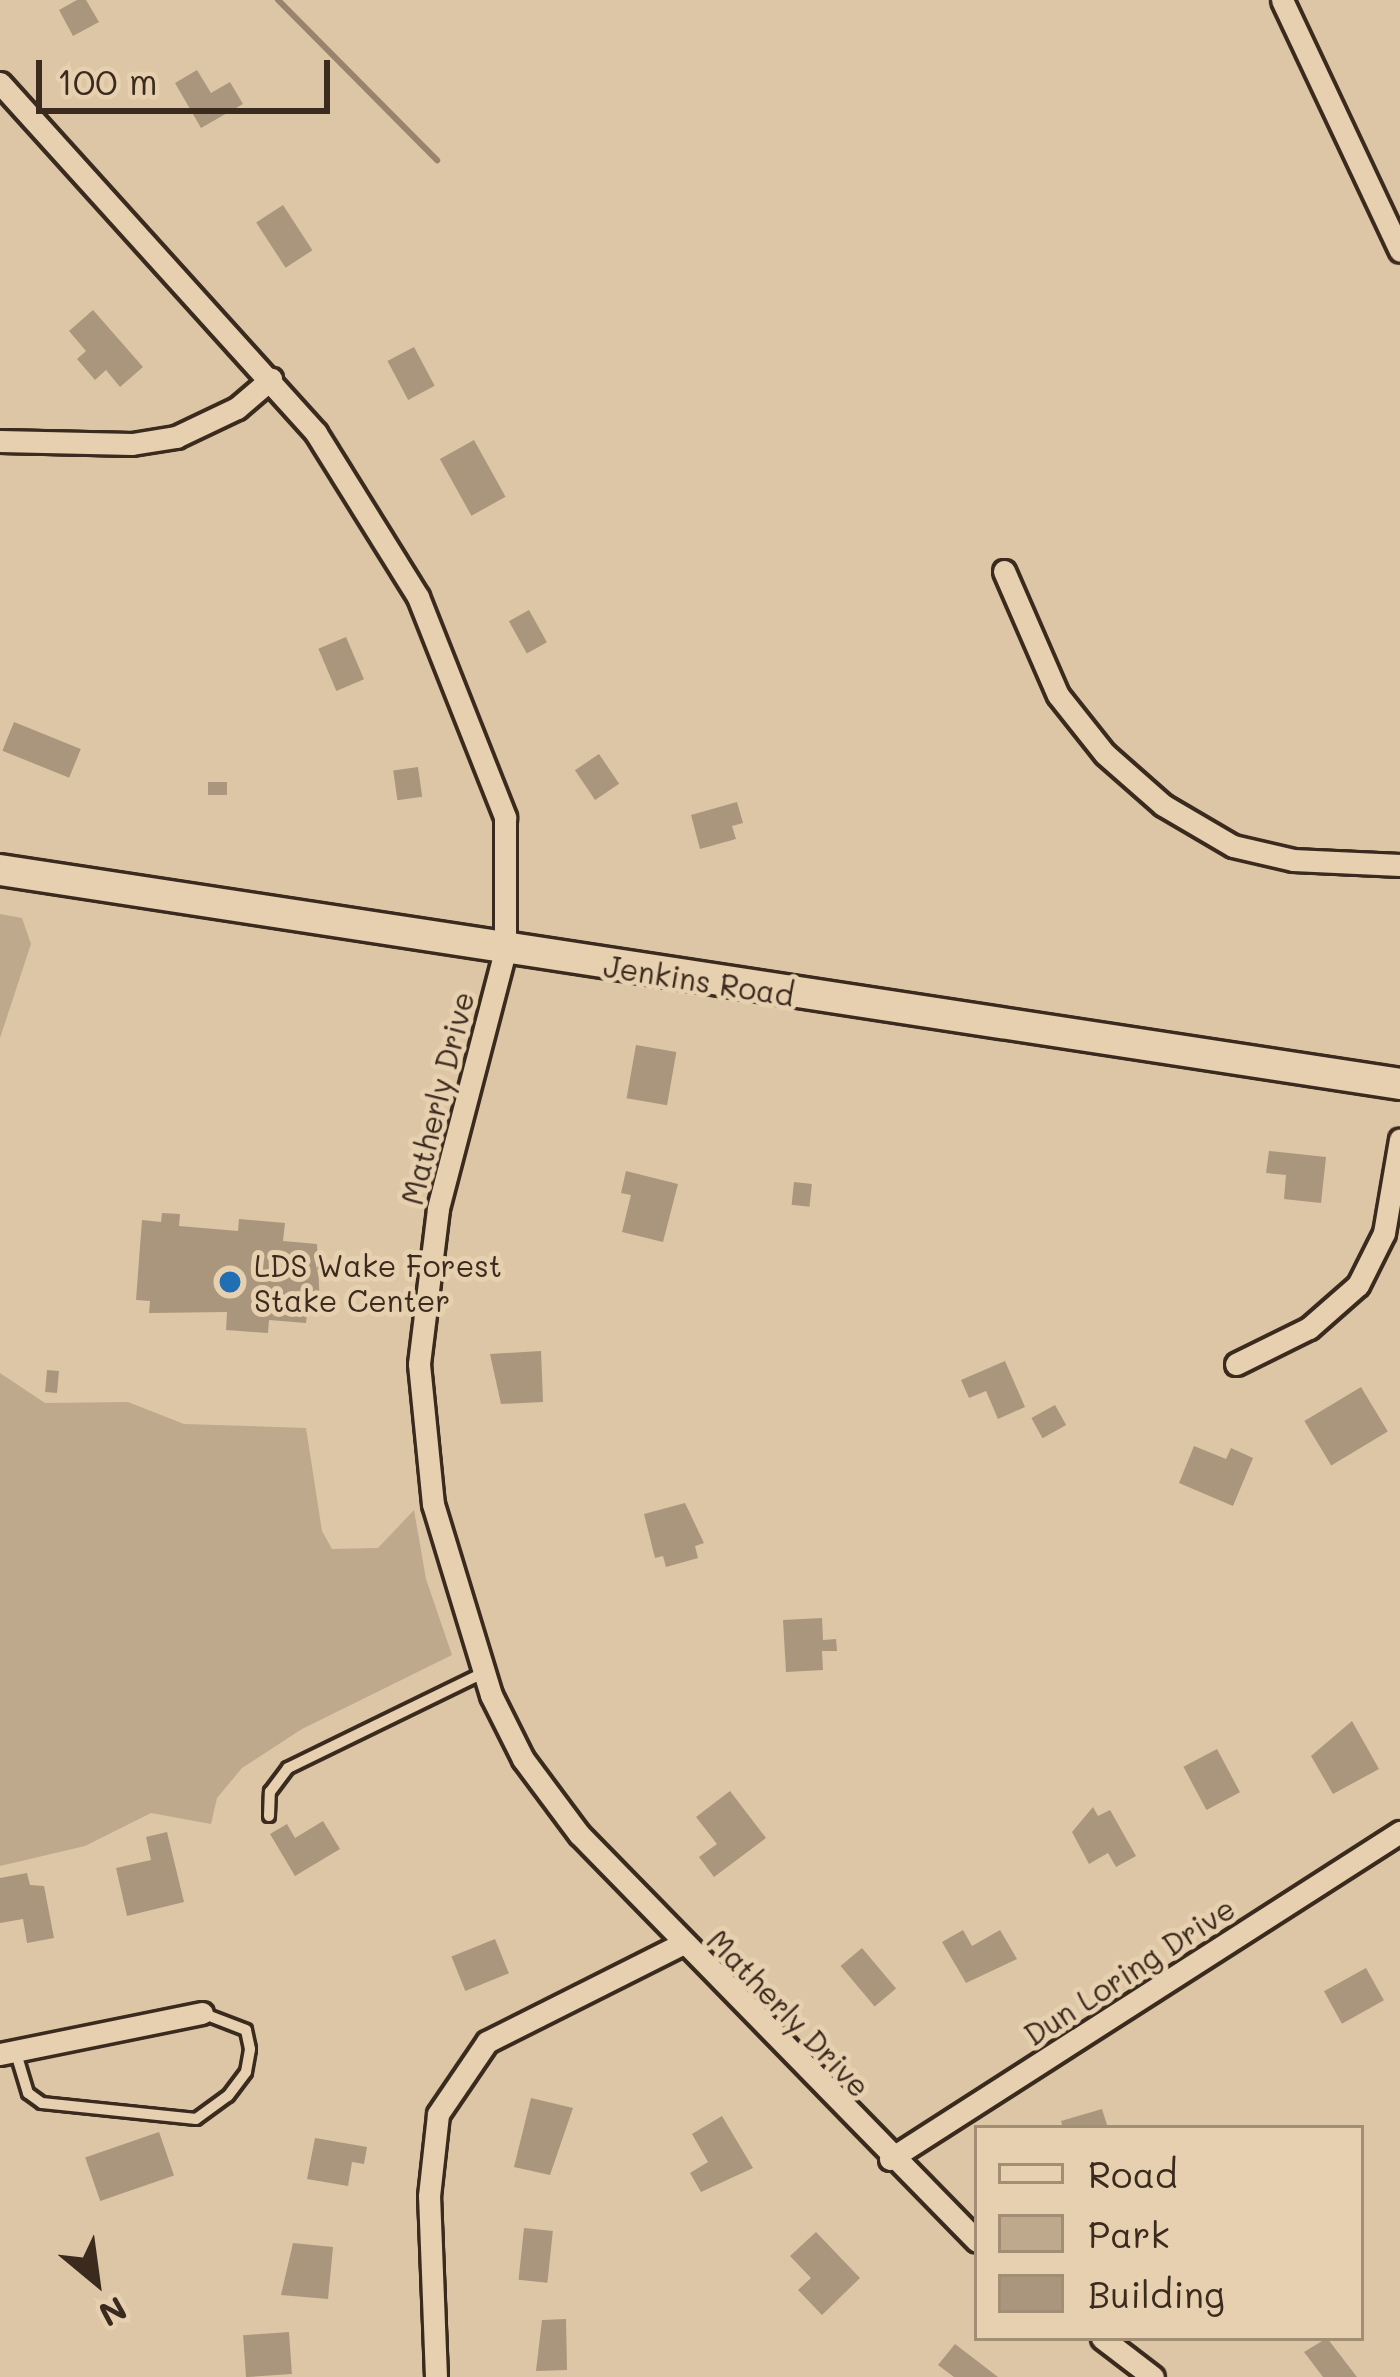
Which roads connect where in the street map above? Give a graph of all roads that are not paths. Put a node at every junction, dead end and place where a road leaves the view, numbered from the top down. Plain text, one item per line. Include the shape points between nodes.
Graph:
1 (1282, 0) edge
2 (0, 83) edge
3 (1400, 251) edge
4 (271, 380) junction
5 (0, 440) edge
6 (1004, 571) dead end
7 (1400, 865) edge
8 (0, 870) edge
9 (505, 951) junction
10 (1400, 1084) edge
11 (1400, 1139) edge
12 (1236, 1364) dead end
13 (483, 1673) junction
14 (269, 1816) dead end
15 (1400, 1832) edge
16 (680, 1946) junction
17 (202, 2013) joint
18 (8, 2052) edge
19 (890, 2159) junction
20 (974, 2238) edge
21 (1106, 2341) edge
22 (436, 2377) edge
23 (1153, 2377) edge

1 - 3 street
2 - 4 street, Matherly Drive
4 - 5 street via 237,408 176,436 132,444
4 - 9 street, Matherly Drive via 383,536 458,684 505,818
6 - 7 street via 1058,695 1105,754 1163,805 1233,846 1293,860
8 - 9 street, Jenkins Road
9 - 10 street, Jenkins Road
9 - 13 street, Matherly Drive via 438,1209 419,1364 433,1504
11 - 12 street via 1384,1232 1358,1285 1309,1328
13 - 14 lane via 288,1768 270,1792
13 - 16 street, Matherly Drive via 524,1759
15 - 19 street, Dun Loring Drive
16 - 19 street, Matherly Drive
16 - 22 street via 487,2042 438,2114 429,2196
17 - 18 street
17 - 18 lane via 246,2030 250,2048 246,2072 228,2096 196,2119 42,2103 28,2093
19 - 20 street, Matherly Drive
21 - 23 street

